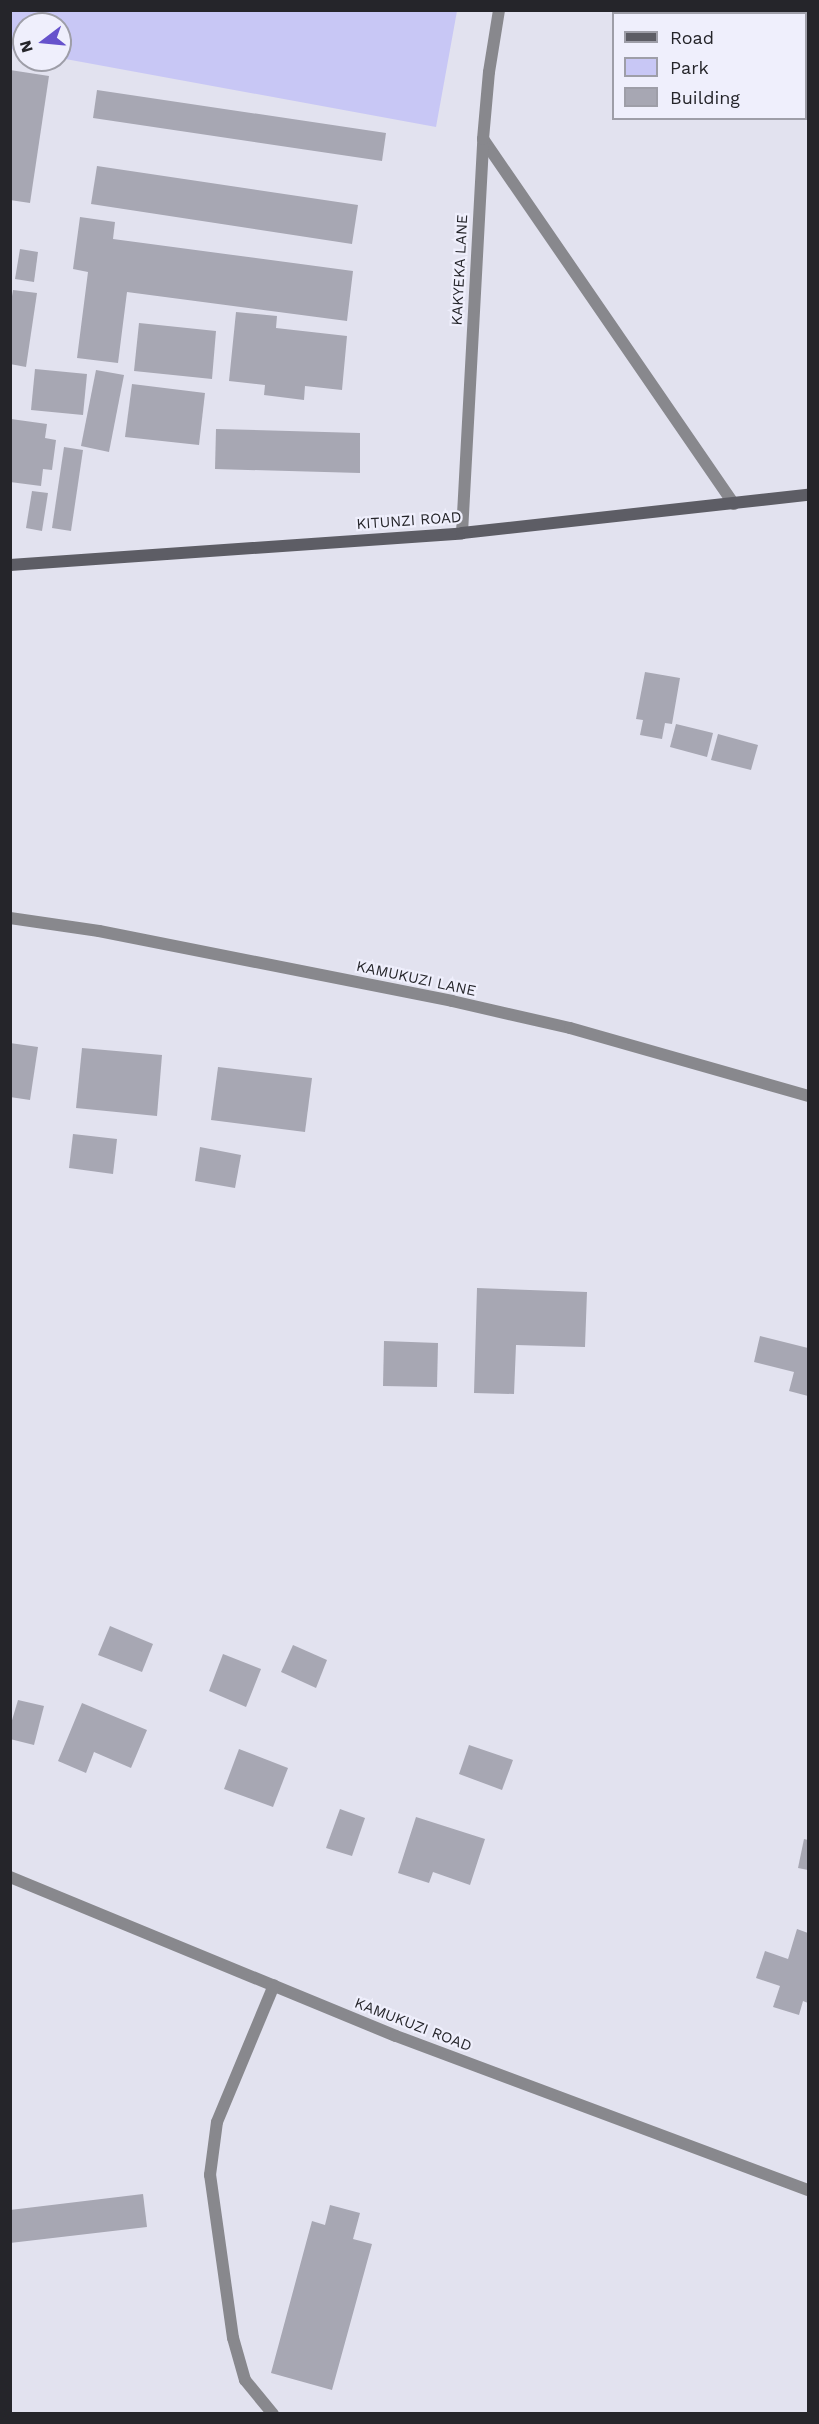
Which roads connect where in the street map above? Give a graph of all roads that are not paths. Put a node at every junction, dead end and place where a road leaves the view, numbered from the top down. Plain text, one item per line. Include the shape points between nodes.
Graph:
1 (499, 10) edge
2 (483, 139) junction
3 (808, 495) edge
4 (734, 504) junction
5 (462, 533) junction
6 (10, 565) edge
7 (10, 918) edge
8 (808, 1096) edge
9 (10, 1877) edge
10 (274, 1985) junction
11 (808, 2190) edge
12 (273, 2414) edge

1 - 2 street, KAKYEKA LANE
2 - 4 street
2 - 5 street, KAKYEKA LANE
3 - 4 street, KITUNZI ROAD
4 - 5 street, KITUNZI ROAD
5 - 6 street, KITUNZI ROAD
7 - 8 street, KAMUKUZI LANE via 99,931 506,1013
9 - 10 street, KAMUKUZI ROAD
10 - 11 street, KAMUKUZI ROAD via 396,2036
10 - 12 street via 217,2122 210,2175 233,2338 245,2380

